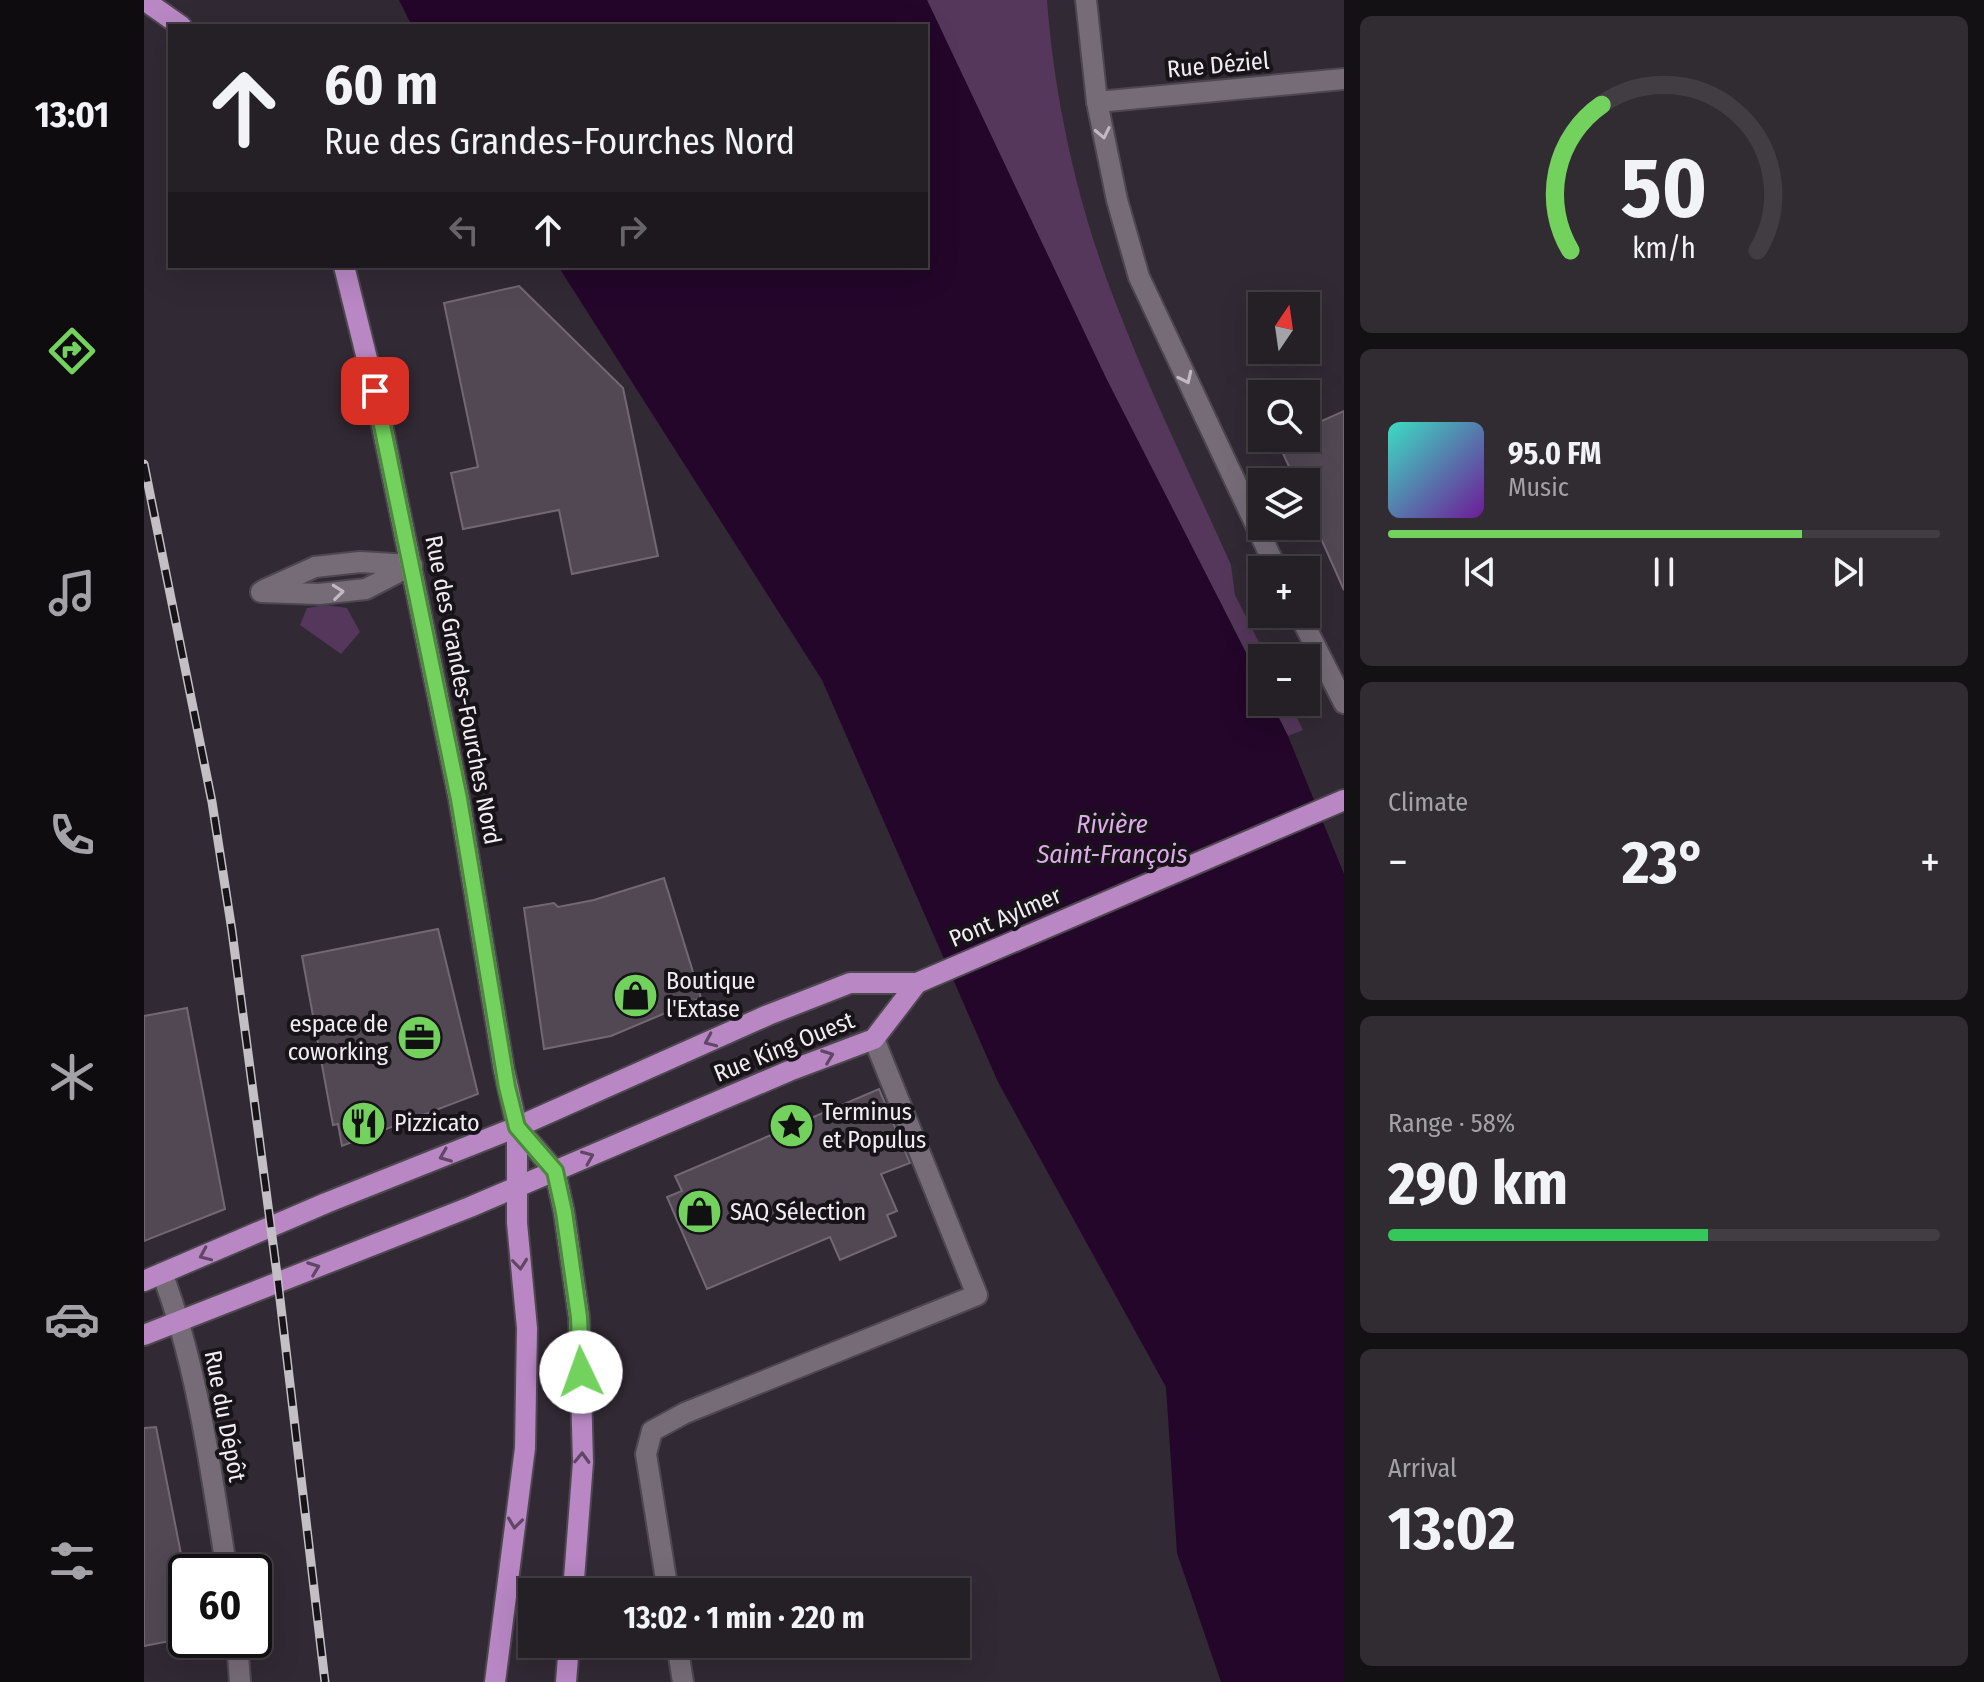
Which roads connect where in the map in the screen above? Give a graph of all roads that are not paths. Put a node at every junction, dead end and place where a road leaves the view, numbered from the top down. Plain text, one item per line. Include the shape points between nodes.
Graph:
1 (1086, 0) edge
2 (145, 1) edge
3 (178, 24) edge
4 (1344, 79) edge
5 (1097, 102) junction
6 (344, 268) edge
7 (1270, 556) edge
8 (412, 565) junction
9 (261, 592) dead end
10 (1306, 628) edge
11 (1344, 703) edge
12 (1339, 802) edge
13 (917, 983) junction
14 (874, 1039) junction
15 (517, 1127) junction
16 (555, 1171) junction
17 (516, 1186) junction
18 (153, 1277) edge
19 (180, 1320) junction
20 (144, 1335) edge
21 (224, 1554) edge
22 (574, 1578) edge
23 (666, 1578) edge
24 (238, 1658) edge
25 (568, 1658) edge
26 (679, 1658) edge
27 (240, 1682) edge
28 (495, 1682) edge
29 (566, 1682) edge
30 (683, 1682) edge

1 - 5 street
2 - 3 main road
4 - 5 street, Rue Déziel
5 -> 7 street via 1139,277
6 - 8 main road, Rue des Grandes-Fourches Nord
9 -> 8 street via 315,567 360,562
8 - 15 main road, Rue des Grandes-Fourches Nord
10 - 11 street
12 - 13 main road, Pont Aylmer
13 - 14 main road, Rue King Ouest
13 -> 15 main road, Rue King Ouest via 850,983
16 -> 14 main road, Rue King Ouest
14 - 23 street via 977,1295 652,1431 646,1454
15 - 16 main road
15 - 17 main road
15 -> 18 main road, Rue King Ouest
16 - 17 main road, Rue King Ouest
22 -> 16 main road via 583,1400 579,1317
19 -> 17 main road, Rue King Ouest
17 -> 28 main road via 527,1328 525,1448
18 - 19 street, Rue du Dépôt
19 - 20 main road, Rue King Ouest
19 - 21 street, Rue du Dépôt
24 - 27 street
25 - 29 main road
26 - 30 street

